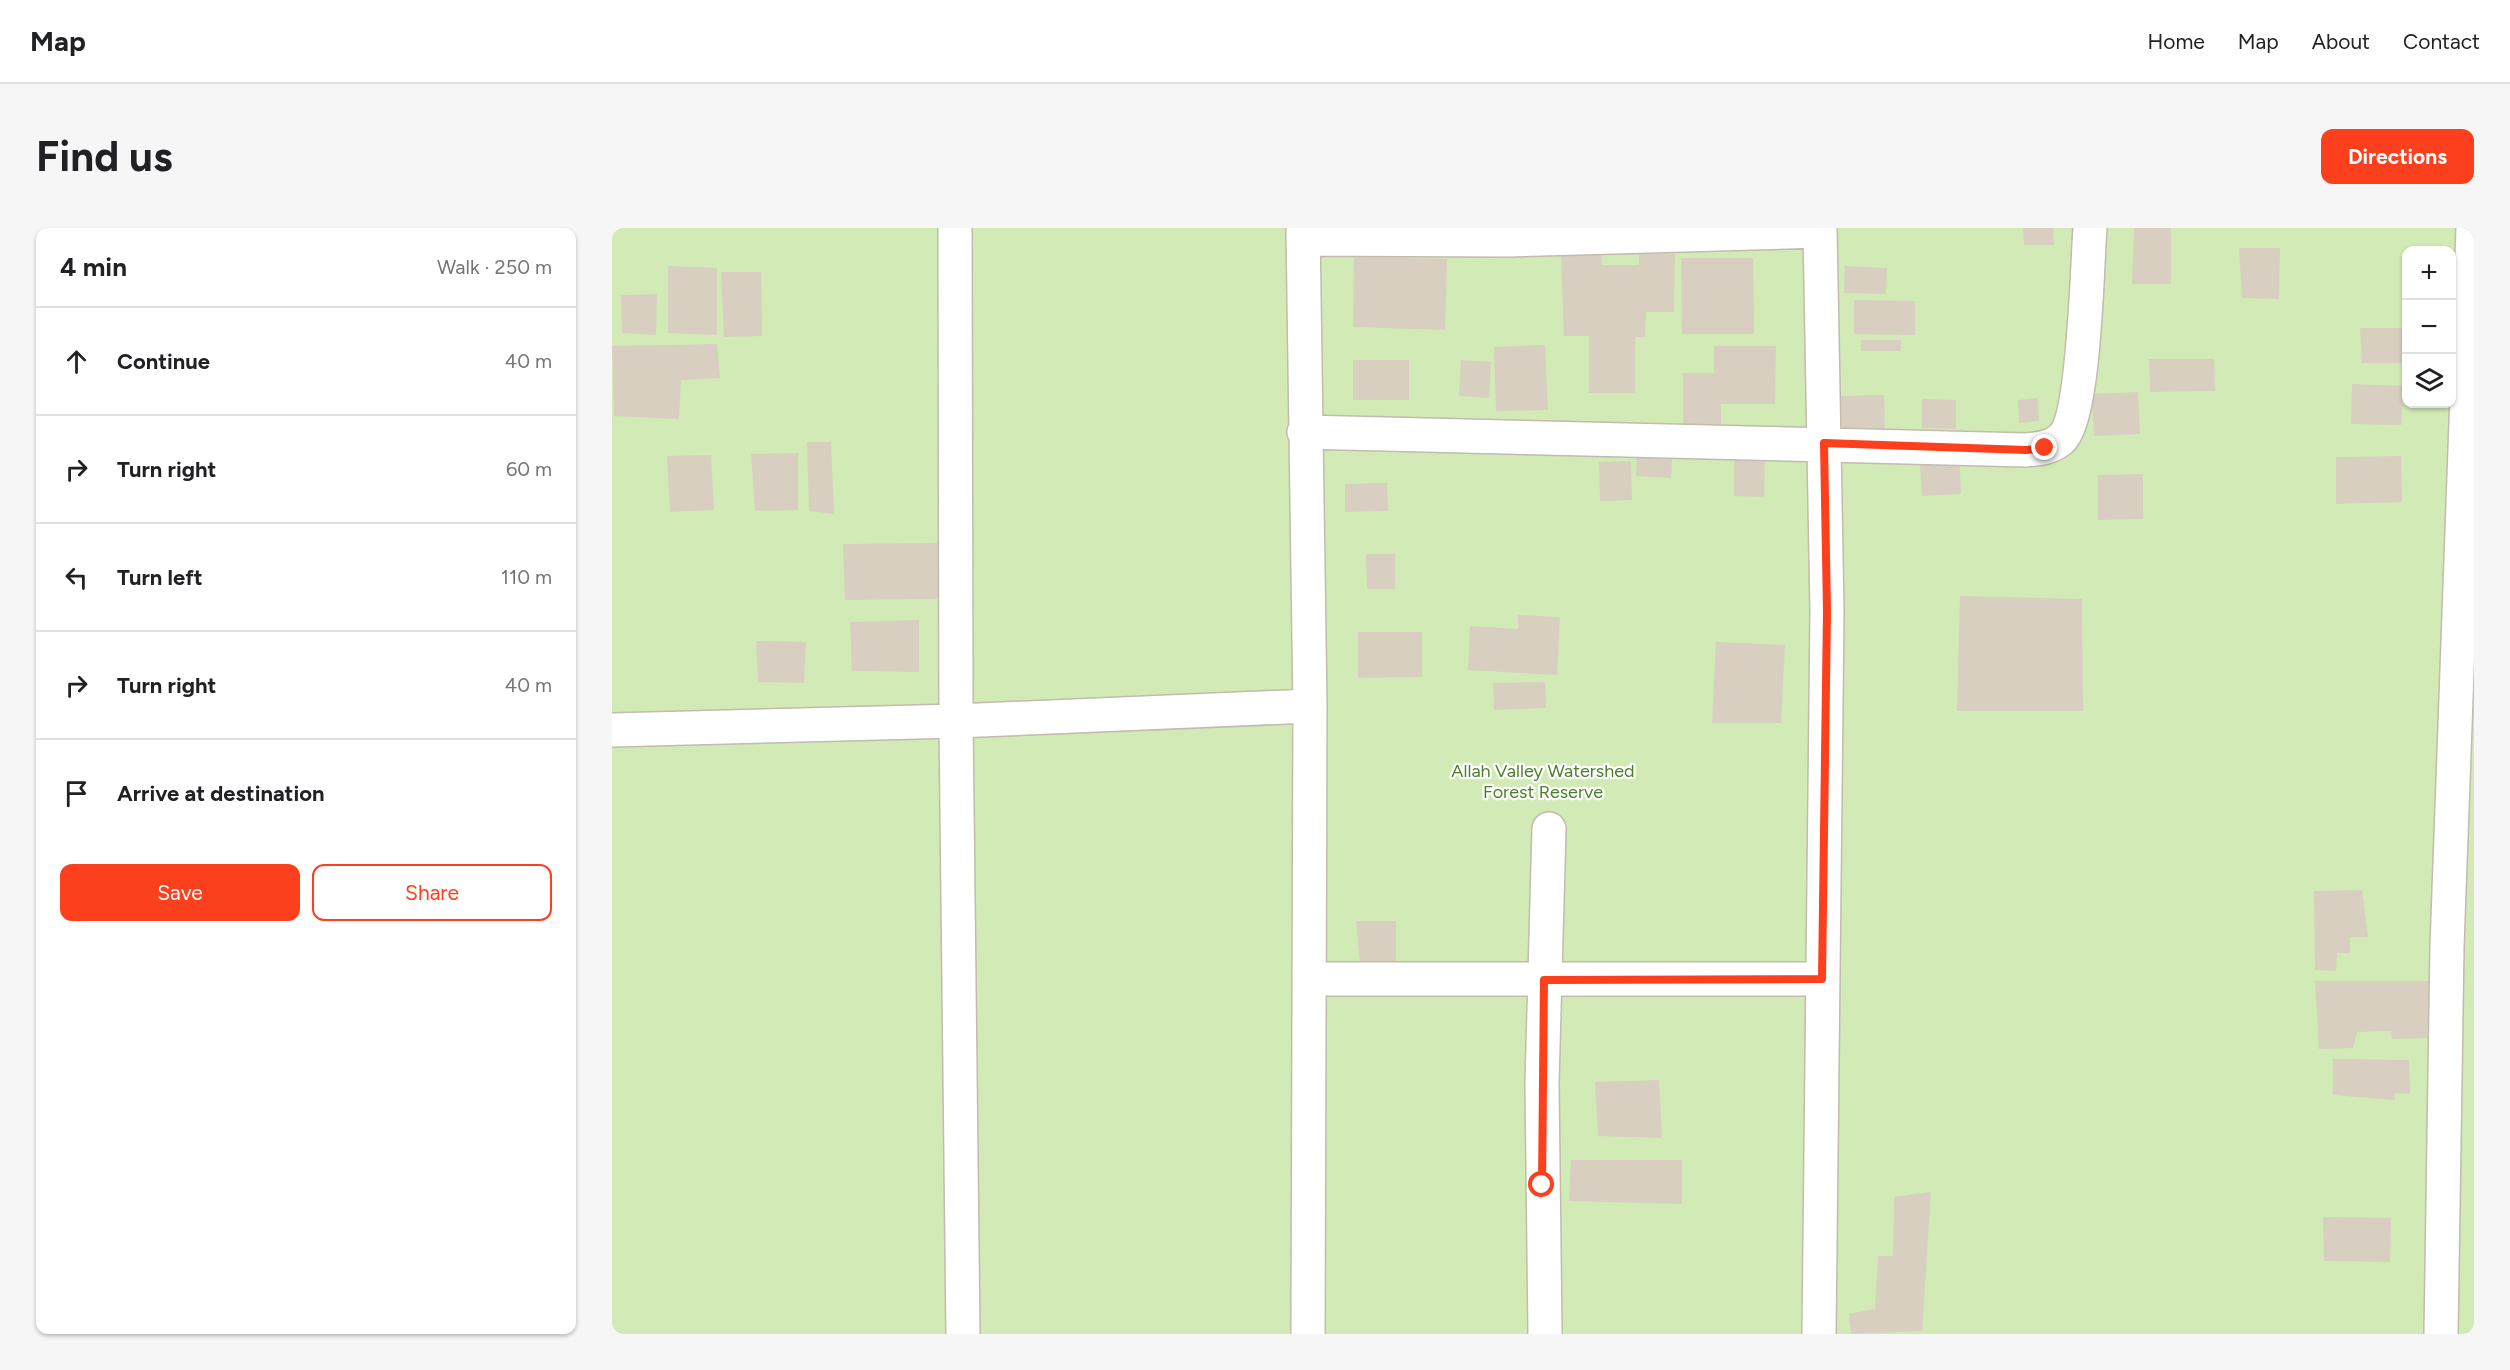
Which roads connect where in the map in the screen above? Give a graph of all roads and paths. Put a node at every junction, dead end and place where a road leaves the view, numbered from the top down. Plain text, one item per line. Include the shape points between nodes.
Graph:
1 (955, 228) edge
2 (2090, 228) edge
3 (2473, 228) edge
4 (1820, 230) edge
5 (1303, 234) edge
6 (1304, 432) junction
7 (1824, 443) junction
8 (1310, 706) junction
9 (956, 721) junction
10 (612, 730) edge
11 (1549, 829) dead end
12 (1309, 979) junction
13 (1822, 979) junction
14 (1544, 980) junction
15 (963, 1334) edge
16 (1308, 1334) edge
17 (1545, 1334) edge
18 (1819, 1334) edge
19 (2441, 1334) edge

1 - 9 street
2 - 7 street via 2079,387 2070,425 2062,439 2045,448 2026,450
3 - 19 street via 2447,947
4 - 5 street via 1508,240
4 - 7 street
5 - 6 street
6 - 7 street
6 - 8 street
7 - 13 street via 1827,611
8 - 9 street
8 - 12 street
9 - 10 street
9 - 15 street
11 - 14 street
12 - 14 street
12 - 16 street
13 - 14 street
13 - 18 street
14 - 17 street

